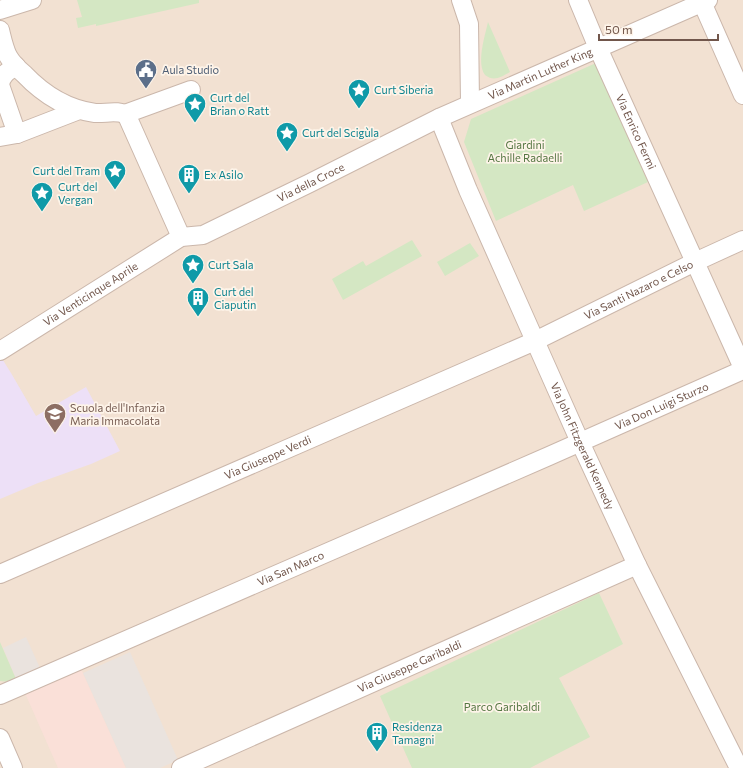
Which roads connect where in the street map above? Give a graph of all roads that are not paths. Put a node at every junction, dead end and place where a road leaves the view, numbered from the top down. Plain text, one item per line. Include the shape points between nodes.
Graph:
1 (32, 0) edge
2 (462, 0) edge
3 (578, 0) edge
4 (704, 1) edge
5 (0, 10) edge
6 (0, 30) edge
7 (598, 48) junction
8 (16, 66) junction
9 (191, 90) dead end
10 (743, 95) edge
11 (470, 104) junction
12 (72, 107) junction
13 (125, 114) junction
14 (439, 118) junction
15 (9, 136) edge
16 (181, 237) junction
17 (743, 240) edge
18 (696, 262) junction
19 (535, 341) junction
20 (0, 351) edge
21 (743, 369) edge
22 (580, 442) junction
23 (637, 565) junction
24 (0, 574) edge
25 (0, 694) edge
26 (0, 738) edge
27 (13, 768) edge
28 (181, 768) edge
29 (739, 768) edge

1 - 5 street
2 - 11 street via 469,24
3 - 7 street, Via Enrico Fermi
4 - 7 street, Via Martin Luther King
4 - 10 street
6 - 8 street via 8,54
7 - 11 street, Via Martin Luther King
7 - 18 street, Via Enrico Fermi
8 - 12 street via 42,92
8 - 15 street via 4,74 0,86
9 - 13 street
11 - 14 street, Via Martin Luther King
12 - 13 street via 94,112
12 - 15 street
13 - 16 street
14 - 16 street, Via della Croce via 203,235
14 - 19 street, Via John Fitzgerald Kennedy
16 - 20 street, Via Venticinque Aprile
17 - 18 street, Via Santi Nazaro e Celso
18 - 19 street, Via Santi Nazaro e Celso
18 - 21 street, Via Enrico Fermi
19 - 22 street, Via John Fitzgerald Kennedy
19 - 24 street, Via Giuseppe Verdi
21 - 22 street, Via Don Luigi Sturzo
22 - 23 street, Via John Fitzgerald Kennedy
22 - 25 street, Via San Marco
23 - 28 street, Via Giuseppe Garibaldi
23 - 29 street, Via John Fitzgerald Kennedy
26 - 27 street

